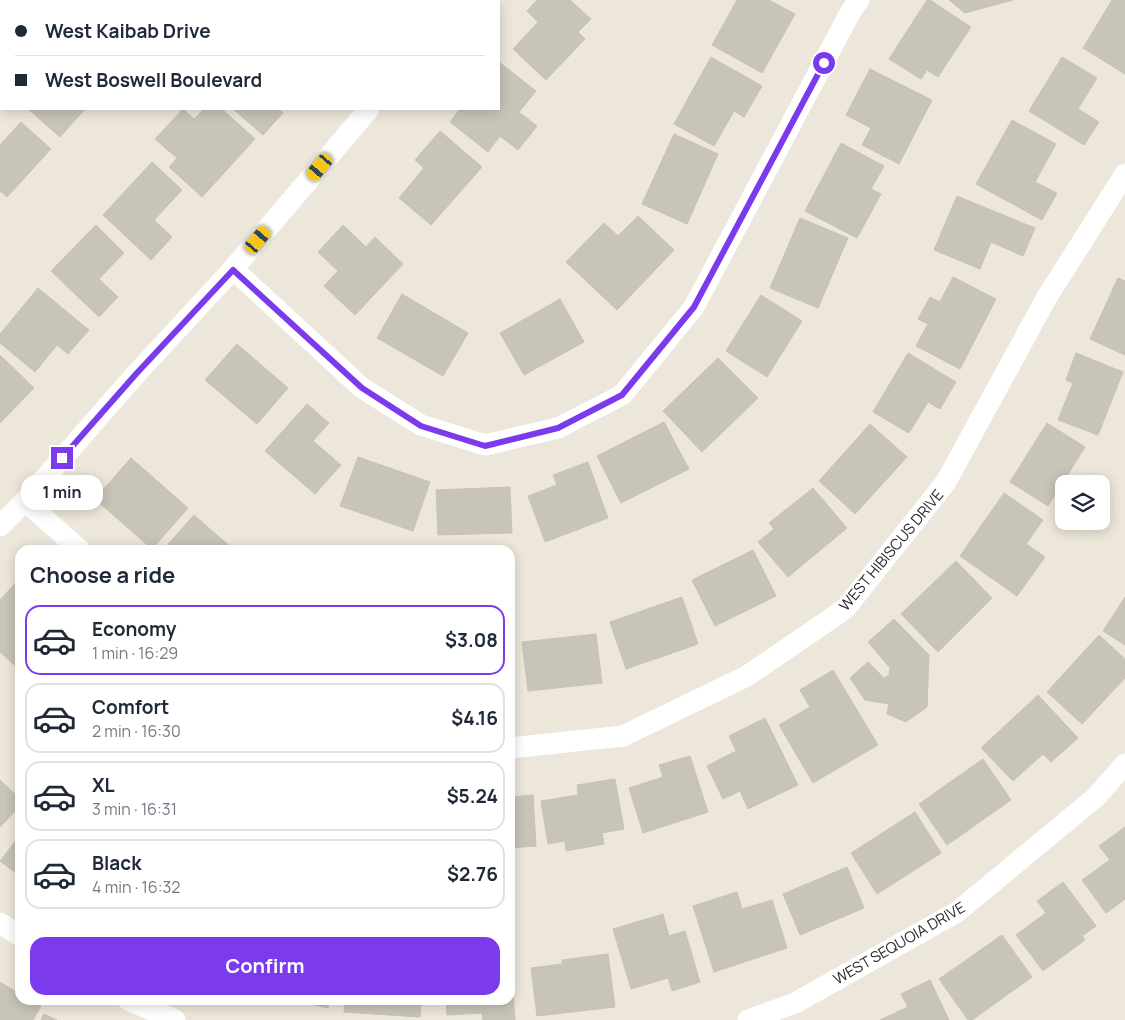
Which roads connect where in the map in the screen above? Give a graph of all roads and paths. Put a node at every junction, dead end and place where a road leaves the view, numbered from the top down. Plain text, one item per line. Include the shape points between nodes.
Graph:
1 (859, 0) edge
2 (368, 110) edge
3 (1125, 174) edge
4 (233, 270) junction
5 (25, 501) junction
6 (0, 526) edge
7 (74, 545) edge
8 (515, 747) edge
9 (1125, 764) edge
10 (0, 923) edge
11 (15, 933) edge
12 (140, 1005) edge
13 (175, 1020) edge
14 (748, 1020) edge

1 - 4 street via 694,307 622,395 558,428 485,446 421,426 362,388
2 - 4 street
3 - 8 street, WEST HIBISCUS DRIVE via 1047,297 946,482 844,609 747,676 623,736
4 - 5 street
5 - 6 street
5 - 7 street
9 - 14 street, WEST SEQUOIA DRIVE via 1096,797 957,912 795,1003
10 - 11 street
12 - 13 street

